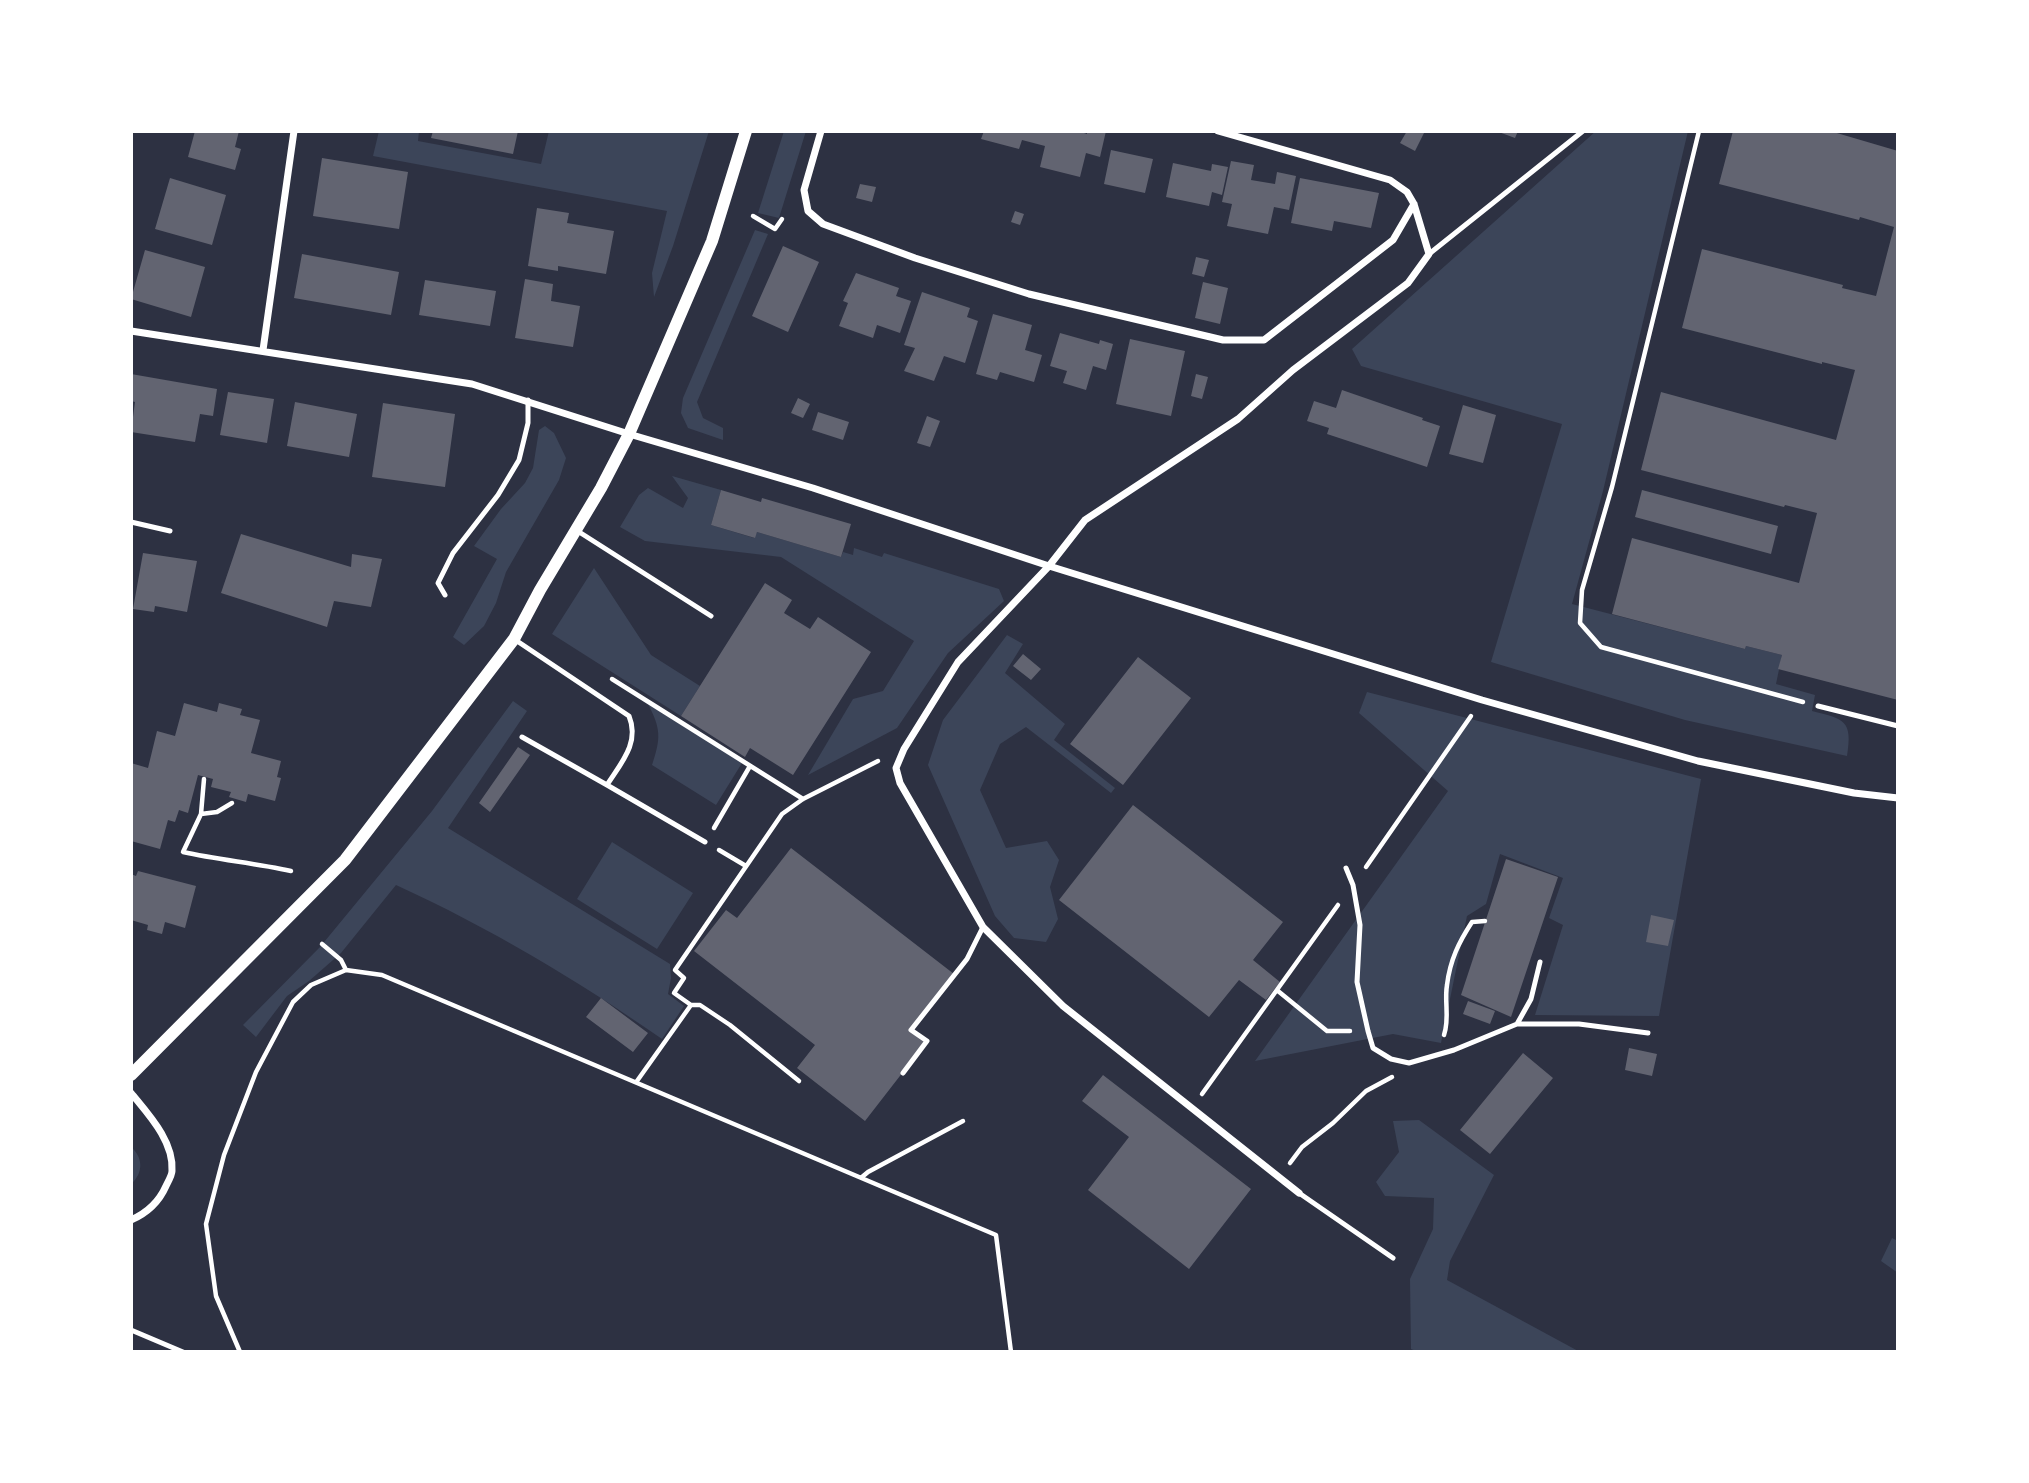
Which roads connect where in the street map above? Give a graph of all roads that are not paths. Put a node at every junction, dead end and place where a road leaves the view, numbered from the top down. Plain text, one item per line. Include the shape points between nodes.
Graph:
1 (294, 131) edge
2 (746, 131) edge
3 (821, 131) edge
4 (1218, 131) edge
5 (1583, 131) edge
6 (1414, 204) junction
7 (1429, 254) junction
8 (131, 331) edge
9 (263, 350) junction
10 (528, 400) junction
11 (629, 434) junction
12 (131, 522) edge
13 (576, 530) junction
14 (170, 531) dead end
15 (1049, 566) junction
16 (445, 595) dead end
17 (711, 616) dead end
18 (513, 639) junction
19 (1818, 706) road end
20 (1898, 726) edge
21 (522, 737) dead end
22 (607, 785) junction
23 (1898, 797) edge
24 (705, 842) road end
25 (1346, 868) dead end
26 (983, 927) junction
27 (1540, 962) dead end
28 (1517, 1024) junction
29 (1648, 1033) dead end
30 (903, 1073) dead end
31 (131, 1075) edge
32 (131, 1093) edge
33 (1299, 1193) joint
34 (131, 1220) edge
35 (1393, 1258) dead end
36 (131, 1331) edge
37 (183, 1352) edge

1 - 9 street
2 - 11 street via 712,241
3 - 6 street via 804,190 808,211 823,224 1028,294 1223,340 1264,340 1393,240
4 - 6 street via 1390,180 1407,192
5 - 7 lane
6 - 7 street
7 - 15 street via 1408,283 1293,370 1238,419 1085,520
8 - 9 street
9 - 10 street via 472,384
10 - 11 street
10 - 16 lane via 519,460 453,552 438,583
11 - 13 street
11 - 15 street via 813,488
12 - 14 lane
13 - 17 lane
13 - 18 street
15 - 23 street via 1482,700 1698,761 1854,793
15 - 26 street via 958,662 896,768 900,783
18 - 22 lane via 629,716 634,729 631,745
18 - 31 street via 345,860
19 - 20 lane
21 - 22 lane
22 - 24 lane
25 - 28 lane via 1360,925 1357,982 1373,1048 1409,1063
26 - 30 lane via 967,959 911,1030 927,1041
26 - 33 street via 1063,1006
27 - 28 lane via 1531,999
28 - 29 lane via 1579,1024
32 - 34 street via 169,1149 172,1172 161,1198
33 - 35 lane
36 - 37 lane

